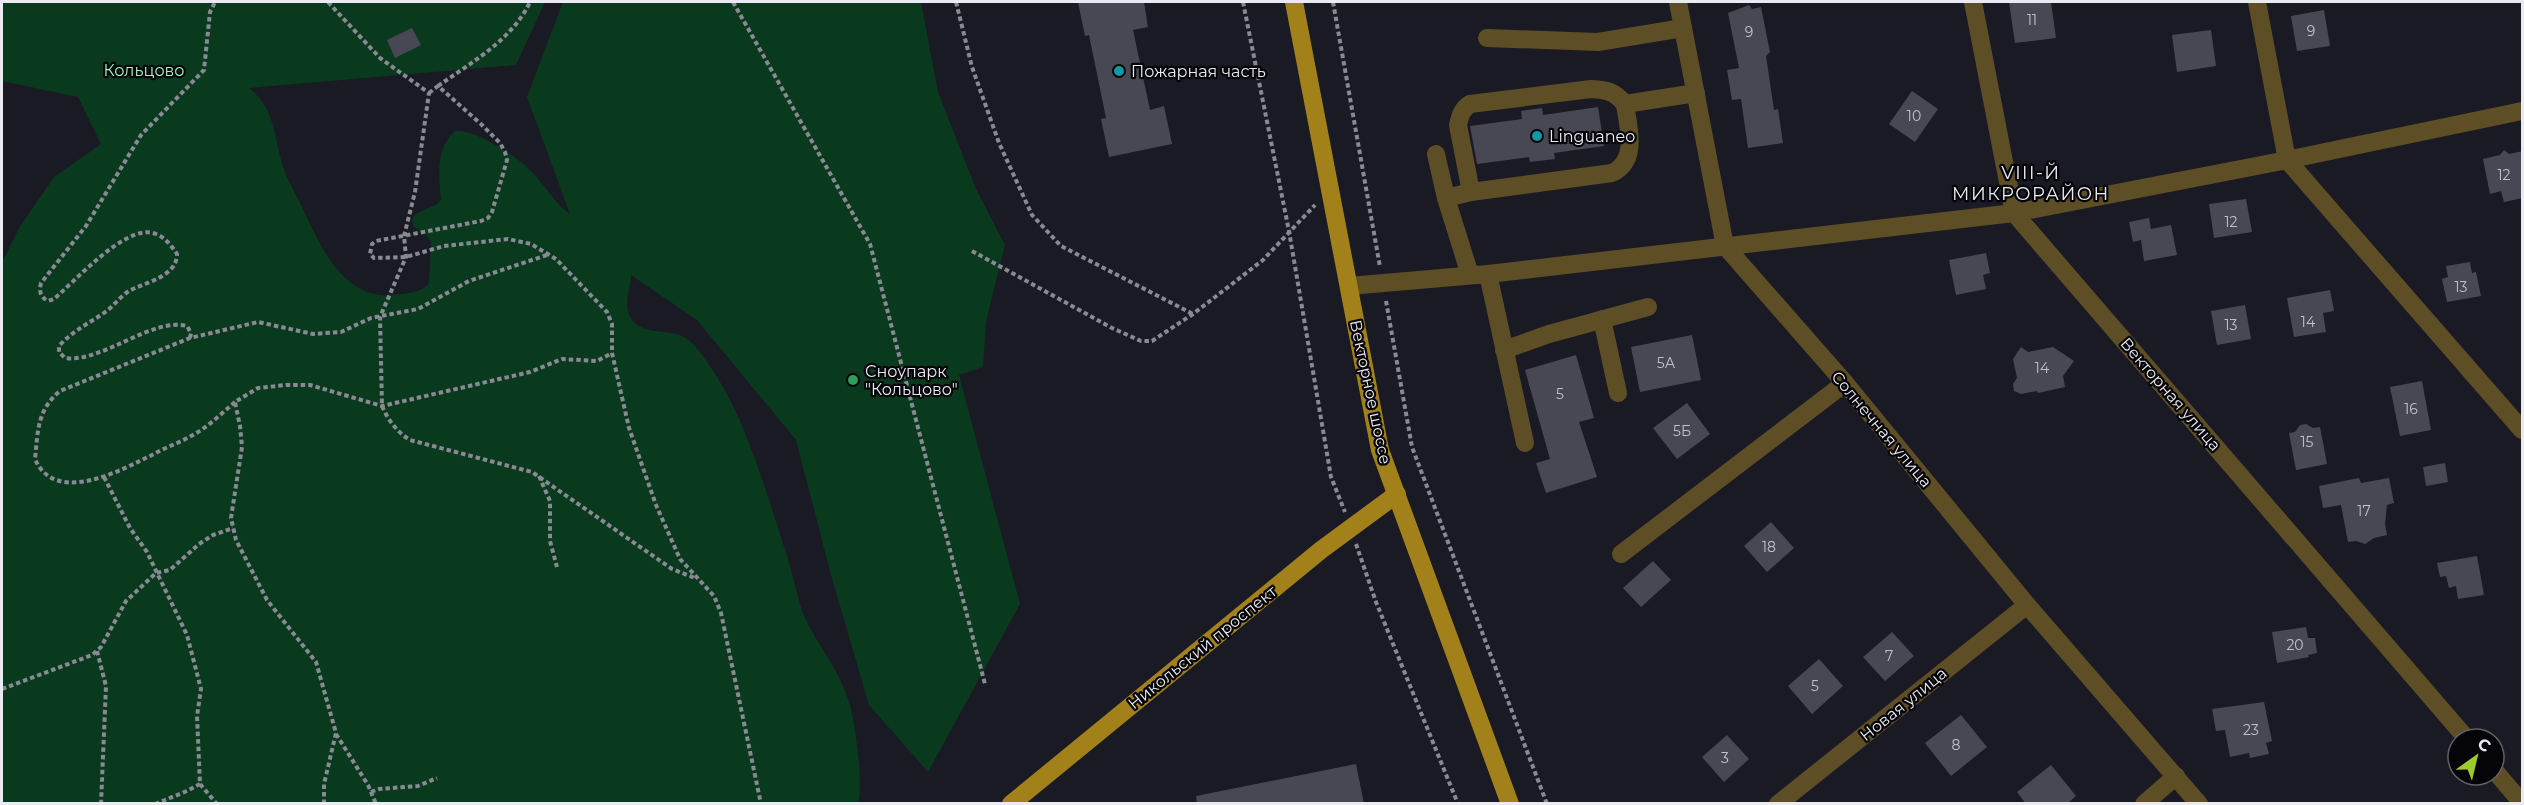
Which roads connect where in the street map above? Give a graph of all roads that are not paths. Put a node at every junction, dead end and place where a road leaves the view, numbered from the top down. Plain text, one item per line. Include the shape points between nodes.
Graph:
1 (1294, 2) edge
2 (1678, 2) edge
3 (1973, 2) edge
4 (2257, 2) edge
5 (1683, 28) junction
6 (1487, 38) dead end
7 (1695, 93) junction
8 (1625, 104) junction
9 (2523, 111) edge
10 (1436, 154) dead end
11 (2287, 160) junction
12 (1471, 192) junction
13 (1446, 198) junction
14 (2014, 213) junction
15 (1725, 246) junction
16 (1479, 275) junction
17 (1349, 286) junction
18 (1647, 307) dead end
19 (1602, 320) junction
20 (1504, 350) junction
21 (1845, 383) junction
22 (1618, 393) dead end
23 (2523, 430) edge
24 (1525, 443) dead end
25 (1397, 494) junction
26 (1621, 554) dead end
27 (2027, 605) junction
28 (2458, 727) edge
29 (2176, 777) junction
30 (2506, 784) edge
31 (2523, 803) edge
32 (1011, 804) edge
33 (1510, 804) edge
34 (1778, 804) edge
35 (2144, 804) edge
36 (2199, 804) edge

1 - 17 main road, Векторное шоссе
2 - 5 street
3 - 14 street, Векторная улица
4 - 11 street
5 - 6 street via 1598,42
5 - 7 street
7 - 8 street
7 - 15 street
8 - 12 street via 1630,147 1621,168
8 - 12 street via 1615,93 1591,89 1470,104 1458,125
9 - 11 street
10 - 13 street
11 - 14 street
11 - 23 street
12 - 13 street
13 - 16 street
14 - 15 street
14 - 28 street, Векторная улица
15 - 16 street
15 - 21 street, Солнечная улица
16 - 17 street
16 - 20 street
17 - 25 main road, Векторное шоссе via 1380,450
18 - 19 street
19 - 20 street
19 - 22 street
20 - 24 street
21 - 26 street
21 - 27 street, Солнечная улица
25 - 32 main road, Никольский проспект via 1350,527
25 - 33 main road, Векторное шоссе
27 - 29 street, Солнечная улица
27 - 34 street, Новая улица
29 - 35 street
29 - 36 street, Солнечная улица
30 - 31 street

